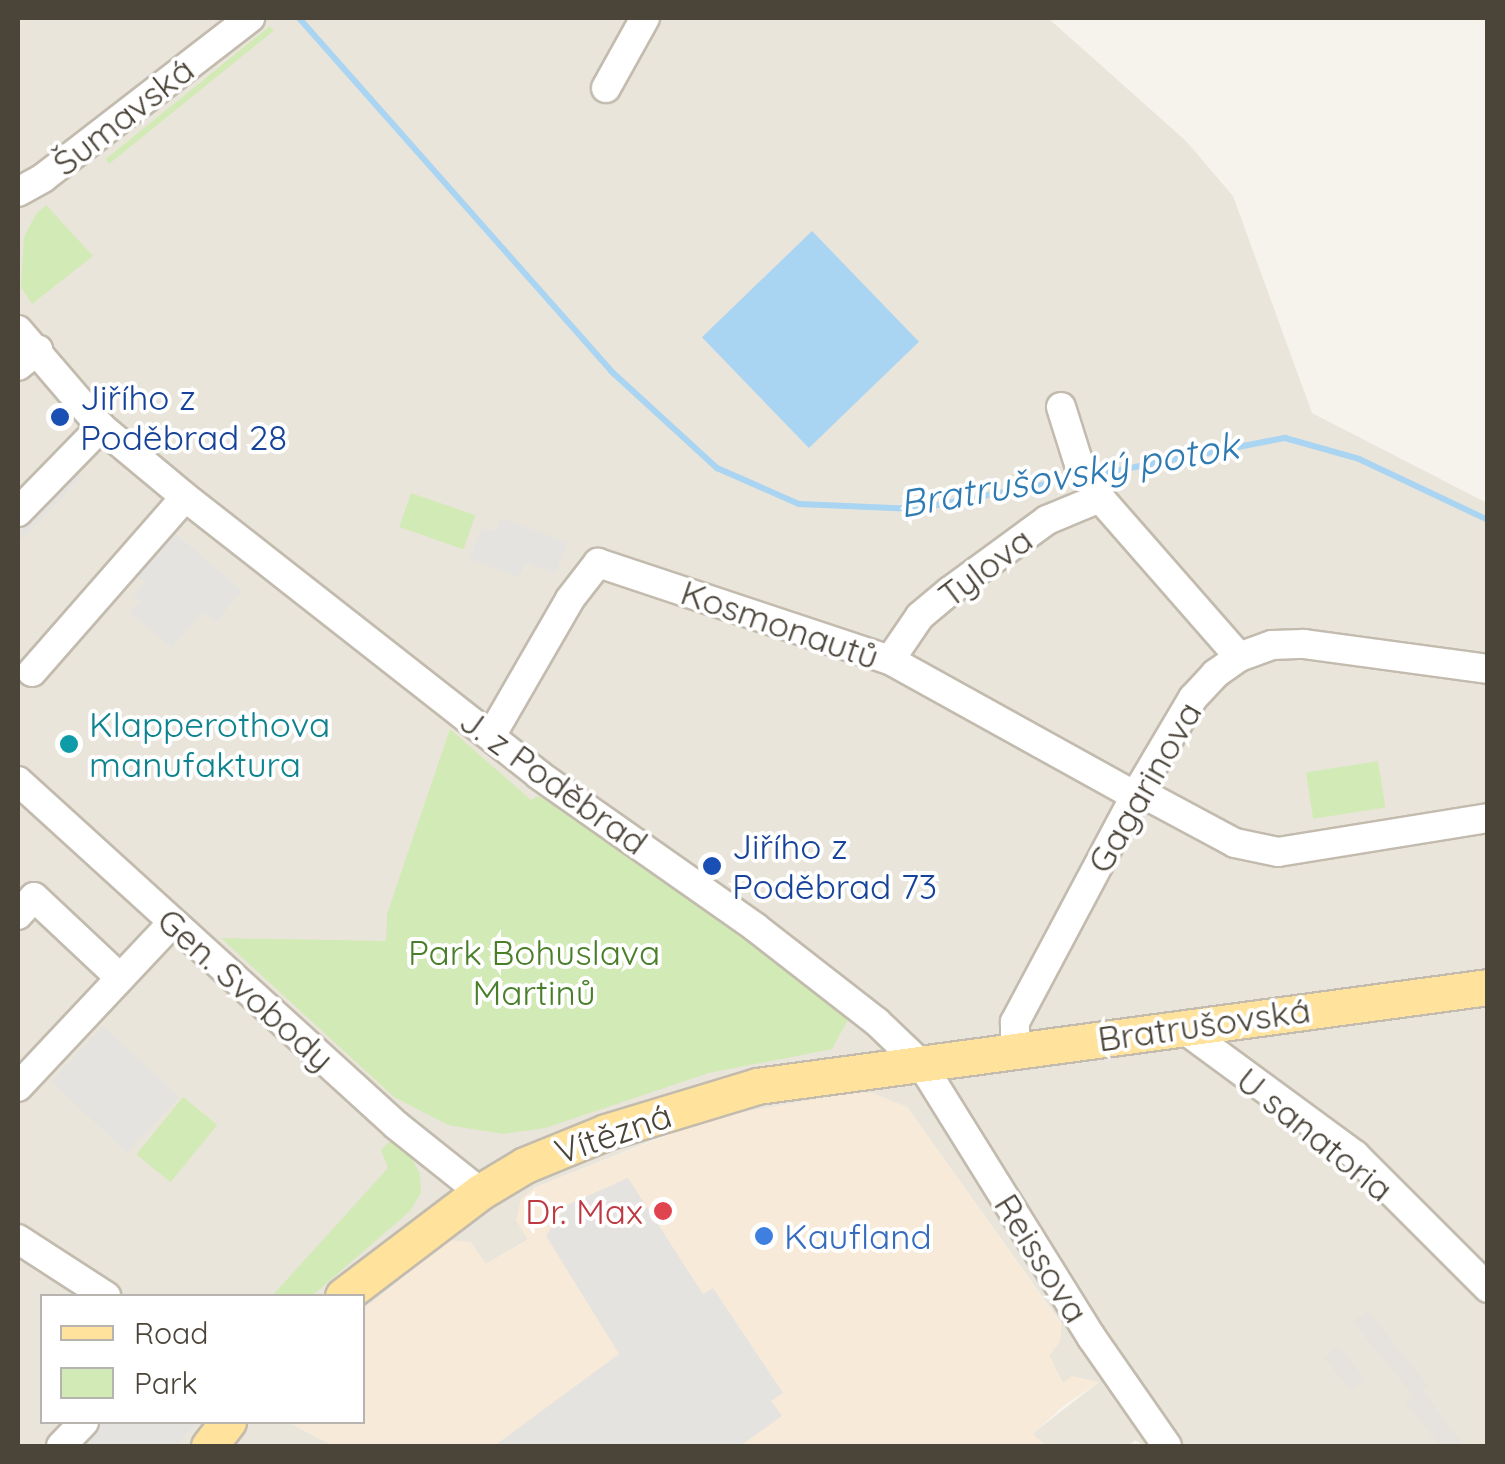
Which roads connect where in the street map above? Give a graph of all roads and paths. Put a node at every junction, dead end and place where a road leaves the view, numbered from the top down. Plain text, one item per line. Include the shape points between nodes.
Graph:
1 (250, 18) edge
2 (645, 18) edge
3 (606, 88) dead end
4 (30, 185) edge
5 (18, 207) edge
6 (18, 316) edge
7 (18, 330) edge
8 (28, 358) edge
9 (1060, 407) dead end
10 (100, 428) junction
11 (1090, 483) junction
12 (185, 496) junction
13 (18, 512) edge
14 (1239, 657) junction
15 (890, 660) junction
16 (1488, 669) edge
17 (32, 672) dead end
18 (491, 736) junction
19 (18, 780) edge
20 (1136, 794) junction
21 (1488, 818) edge
22 (18, 915) edge
23 (172, 922) junction
24 (118, 976) junction
25 (1488, 987) edge
26 (1182, 1027) junction
27 (1016, 1049) junction
28 (922, 1065) junction
29 (21, 1078) edge
30 (480, 1192) junction
31 (18, 1239) edge
32 (1488, 1288) edge
33 (103, 1294) edge
34 (347, 1294) edge
35 (82, 1424) edge
36 (226, 1424) edge
37 (61, 1446) edge
38 (209, 1446) edge
39 (1167, 1446) edge

1 - 4 street, Šumavská
2 - 3 street
4 - 5 street, Šumavská
6 - 8 street, J. z Poděbrad
7 - 8 street, J. z Poděbrad
8 - 10 street, J. z Poděbrad
9 - 11 street
10 - 12 street, J. z Poděbrad
10 - 13 street
11 - 14 street
11 - 15 street, Tylova via 950,590 910,628
12 - 17 street
12 - 18 street, J. z Poděbrad
14 - 16 street, Gagarinova via 1304,644
14 - 20 street, Gagarinova via 1193,698
15 - 18 street, Kosmonautů via 598,563
15 - 20 street, Kosmonautů
18 - 28 street, J. z Poděbrad via 755,927
19 - 23 street, Gen. Svobody
20 - 21 street, Kosmonautů via 1235,843 1278,852
20 - 27 street, Gagarinova via 1015,1022
22 - 24 street via 34,897
23 - 24 street
23 - 30 street, Gen. Svobody
24 - 29 street
25 - 26 main road, Bratrušovská
26 - 27 main road, Bratrušovská
26 - 32 street, U sanatoria via 1354,1156
27 - 28 main road, Bratrušovská
28 - 30 main road, Vítězná via 757,1086 606,1132 525,1165
28 - 39 street, Reissova
30 - 34 main road, Vítězná
31 - 33 street
35 - 37 street
36 - 38 main road

